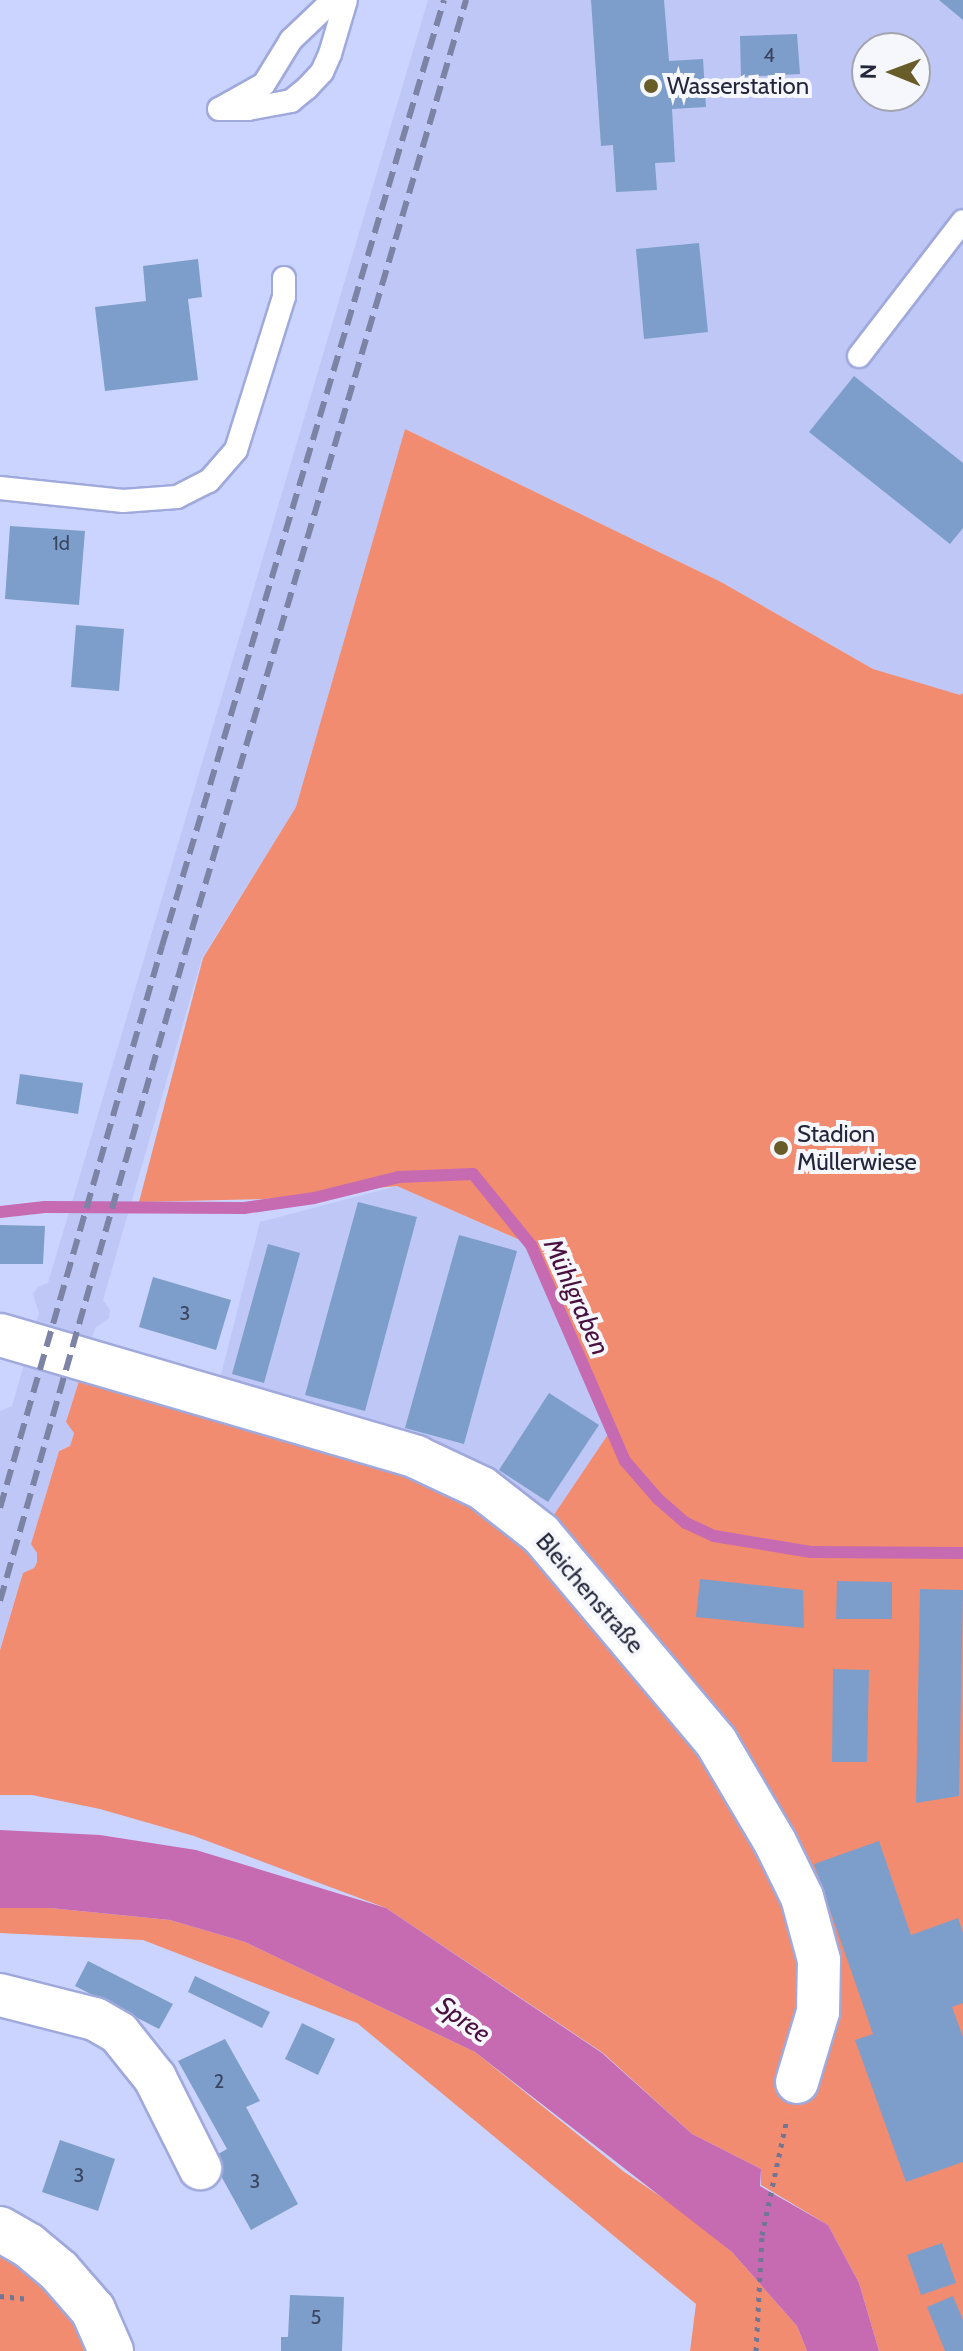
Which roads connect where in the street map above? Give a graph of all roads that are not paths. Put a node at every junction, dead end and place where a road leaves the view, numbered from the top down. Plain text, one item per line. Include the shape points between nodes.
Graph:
1 (333, 0) edge
2 (346, 0) edge
3 (963, 221) edge
4 (284, 278) dead end
5 (859, 356) dead end
6 (0, 488) edge
7 (0, 1335) edge
8 (0, 1995) edge
9 (797, 2082) dead end
10 (200, 2168) dead end
11 (0, 2229) edge
12 (111, 2351) edge

1 - 2 lane via 291,40 264,84 219,109 291,101 307,88 330,54
3 - 5 lane
4 - 6 lane via 284,297 236,450 209,481 177,497 123,501
7 - 9 street, Bleichenstraße via 416,1457 482,1488 541,1534 716,1742 802,1897 819,1960 818,2012
8 - 10 street via 95,2019 119,2033 155,2078
11 - 12 street via 59,2271 93,2310

